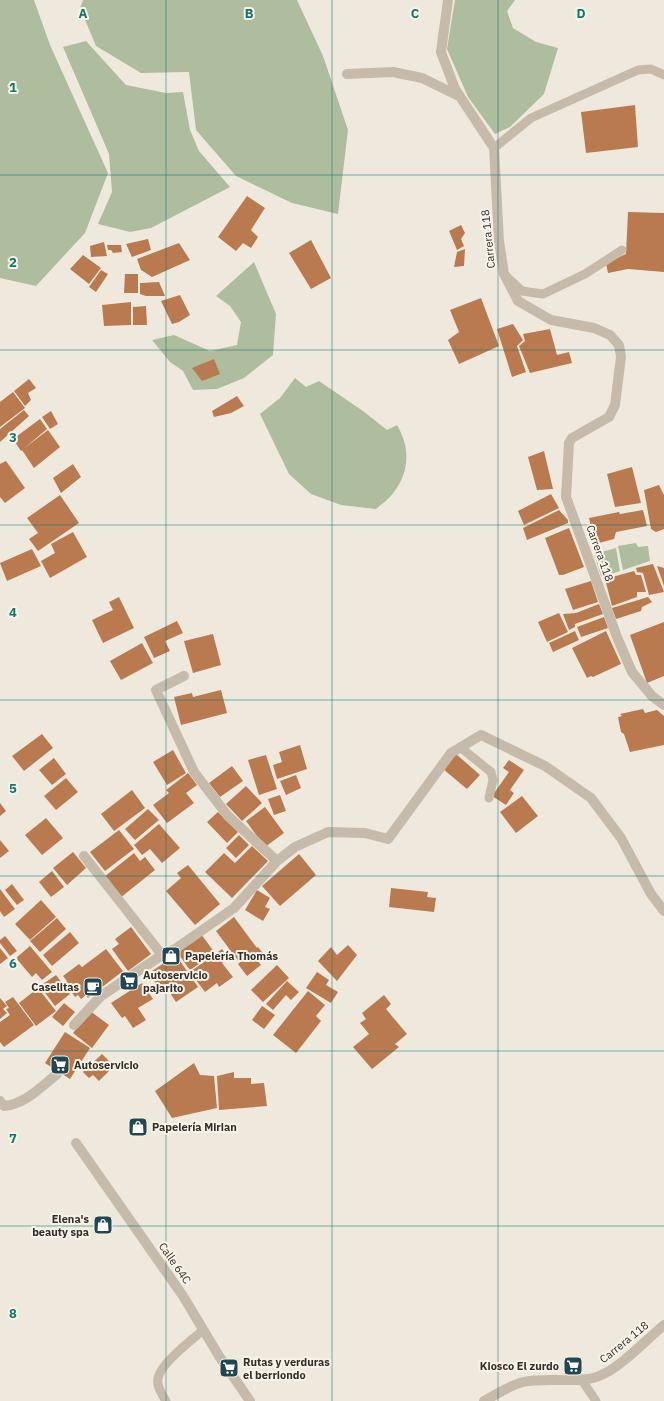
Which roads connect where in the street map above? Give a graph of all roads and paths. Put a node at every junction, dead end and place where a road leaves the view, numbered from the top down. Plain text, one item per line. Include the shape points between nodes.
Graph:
1 (448, 0) edge
2 (347, 74) dead end
3 (664, 75) edge
4 (459, 96) junction
5 (494, 148) junction
6 (622, 250) dead end
7 (504, 274) junction
8 (184, 676) dead end
9 (664, 705) edge
10 (460, 747) junction
11 (489, 798) dead end
12 (84, 856) dead end
13 (276, 861) junction
14 (664, 911) edge
15 (162, 955) junction
16 (74, 1025) dead end
17 (57, 1074) dead end
18 (0, 1101) edge
19 (76, 1143) dead end
20 (664, 1325) edge
21 (203, 1330) junction
22 (581, 1380) junction
23 (166, 1401) edge
24 (250, 1401) edge
25 (484, 1401) edge
26 (596, 1401) edge

1 - 4 street via 441,52
2 - 4 street via 393,72 422,78
3 - 5 lane via 651,68 638,70 531,118
4 - 5 street
5 - 7 street, Carrera 118 via 499,241
6 - 7 lane via 585,274 543,294 522,291
7 - 9 street, Carrera 118 via 518,301 551,320 594,328 610,335 618,345 621,357 615,405 609,417 572,438 569,443 566,497 632,672 652,696
8 - 13 street via 156,690 194,772 228,816
10 - 11 lane via 491,772 493,780
10 - 13 street via 451,753 388,839 365,834 328,832 295,847
10 - 14 street via 481,735 545,766 591,798 621,838 651,894
12 - 15 street
13 - 15 street via 234,908 175,949
15 - 16 street via 101,996
17 - 18 street via 14,1105 4,1106
19 - 21 street, Calle 64C via 183,1296
20 - 22 street, Carrera 118 via 618,1364 599,1376
21 - 23 lane via 166,1364 158,1377 159,1390
21 - 24 street, Calle 64C
22 - 25 street, Carrera 118 via 548,1379 521,1382
22 - 26 lane

